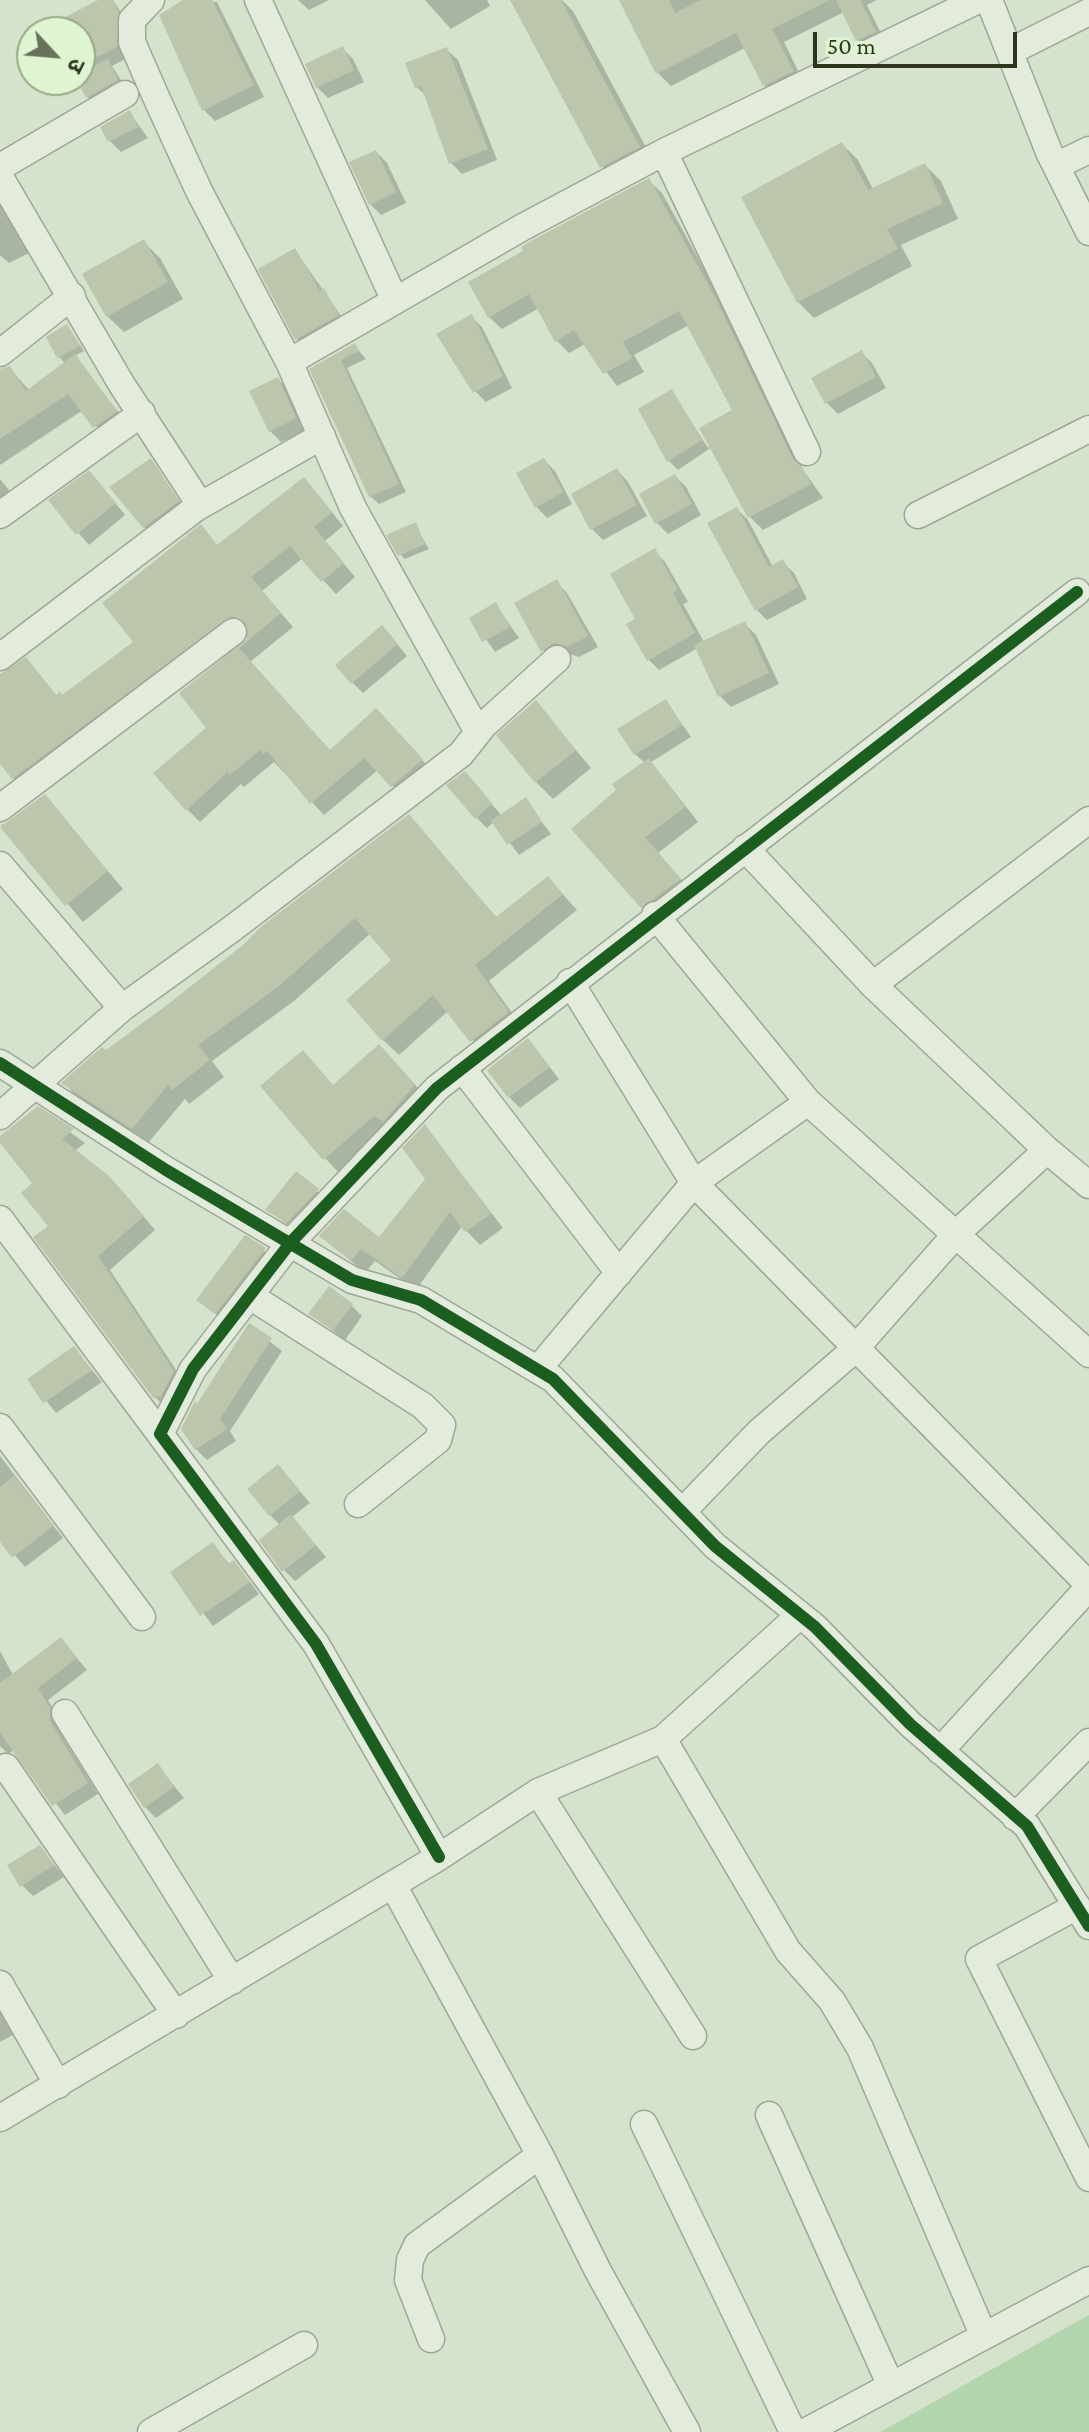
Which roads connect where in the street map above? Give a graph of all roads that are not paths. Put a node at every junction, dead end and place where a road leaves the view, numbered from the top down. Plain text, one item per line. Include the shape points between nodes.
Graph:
1 (151, 0) edge
2 (258, 0) edge
3 (978, 0) edge
4 (989, 0) edge
5 (1089, 12) edge
6 (1011, 51) junction
7 (125, 94) dead end
8 (1089, 150) edge
9 (664, 152) junction
10 (1056, 166) junction
11 (0, 167) edge
12 (0, 177) edge
13 (1089, 232) edge
14 (72, 296) junction
15 (395, 301) junction
16 (0, 353) edge
17 (289, 362) junction
18 (142, 413) junction
19 (1089, 429) edge
20 (322, 436) junction
21 (807, 452) dead end
22 (196, 508) junction
23 (0, 515) edge
24 (918, 515) dead end
25 (1077, 592) dead end
26 (233, 632) dead end
27 (0, 657) edge
28 (557, 659) dead end
29 (478, 732) junction
30 (0, 808) edge
31 (1089, 820) edge
32 (745, 848) junction
33 (0, 865) edge
34 (655, 915) junction
35 (570, 982) junction
36 (873, 985) junction
37 (122, 1008) junction
38 (0, 1063) edge
39 (462, 1068) junction
40 (33, 1086) junction
41 (808, 1102) junction
42 (0, 1116) edge
43 (1047, 1150) junction
44 (694, 1183) junction
45 (1089, 1185) edge
46 (0, 1219) edge
47 (957, 1233) junction
48 (291, 1242) junction
49 (619, 1273) junction
50 (250, 1296) junction
51 (854, 1350) junction
52 (1089, 1354) edge
53 (538, 1369) junction
54 (0, 1427) edge
55 (160, 1434) junction
56 (358, 1504) dead end
57 (683, 1511) junction
58 (1089, 1586) edge
59 (800, 1615) junction
60 (142, 1617) dead end
61 (65, 1713) dead end
62 (663, 1739) junction
63 (1089, 1742) edge
64 (940, 1751) junction
65 (6, 1767) dead end
66 (538, 1792) junction
67 (1015, 1817) junction
68 (439, 1857) junction
69 (393, 1885) junction
70 (1083, 1916) edge
71 (232, 1981) junction
72 (0, 1984) edge
73 (176, 2015) junction
74 (693, 2036) dead end
75 (58, 2085) junction
76 (769, 2115) dead end
77 (0, 2118) edge
78 (644, 2124) dead end
79 (540, 2155) junction
80 (1089, 2178) edge
81 (1089, 2280) edge
82 (983, 2334) junction
83 (431, 2339) dead end
84 (304, 2345) dead end
85 (891, 2386) junction
86 (151, 2432) edge
87 (687, 2432) edge
88 (793, 2432) edge
89 (805, 2432) edge

1 - 17 street via 132,20 132,42 199,191
2 - 15 street
3 - 9 street
4 - 6 street
5 - 6 street
6 - 10 street
7 - 11 street
8 - 10 street
9 - 15 street
9 - 21 street
10 - 13 street
12 - 14 street
14 - 16 street
14 - 18 street
15 - 17 street
17 - 20 street
18 - 22 street via 195,497
18 - 23 street
19 - 24 street
20 - 22 street
20 - 29 street via 353,508
22 - 27 street
25 - 32 street
26 - 30 street
28 - 29 street
29 - 37 street via 461,754
31 - 36 street
32 - 34 street
32 - 36 street
33 - 37 street
34 - 35 street
34 - 41 street
35 - 39 street
35 - 44 street
36 - 43 street
37 - 40 street
38 - 40 street
39 - 48 street
39 - 49 street
40 - 42 street
40 - 48 street
41 - 44 street
41 - 47 street
43 - 45 street
43 - 47 street
44 - 49 street
44 - 51 street
46 - 55 street
47 - 51 street
47 - 52 street
48 - 50 street
48 - 53 street via 352,1280 421,1300
49 - 53 street
50 - 55 street via 193,1369
50 - 56 street via 423,1406 442,1425 438,1440
51 - 57 street via 759,1432
51 - 58 street
53 - 57 street
54 - 60 street
55 - 68 street via 316,1644
57 - 59 street via 715,1546
58 - 64 street
59 - 62 street
59 - 64 street
61 - 71 street
62 - 66 street
62 - 82 street via 788,1951 832,2001 860,2048
63 - 67 street
64 - 67 street
65 - 73 street
66 - 68 street
66 - 74 street
67 - 70 street via 1027,1826
68 - 69 street
69 - 71 street
69 - 79 street
70 - 80 street via 979,1959
71 - 73 street
72 - 75 street
73 - 75 street
75 - 77 street
76 - 85 street
78 - 88 street
79 - 83 street via 417,2245 408,2280
79 - 87 street
81 - 82 street
82 - 85 street
84 - 86 street
85 - 89 street

